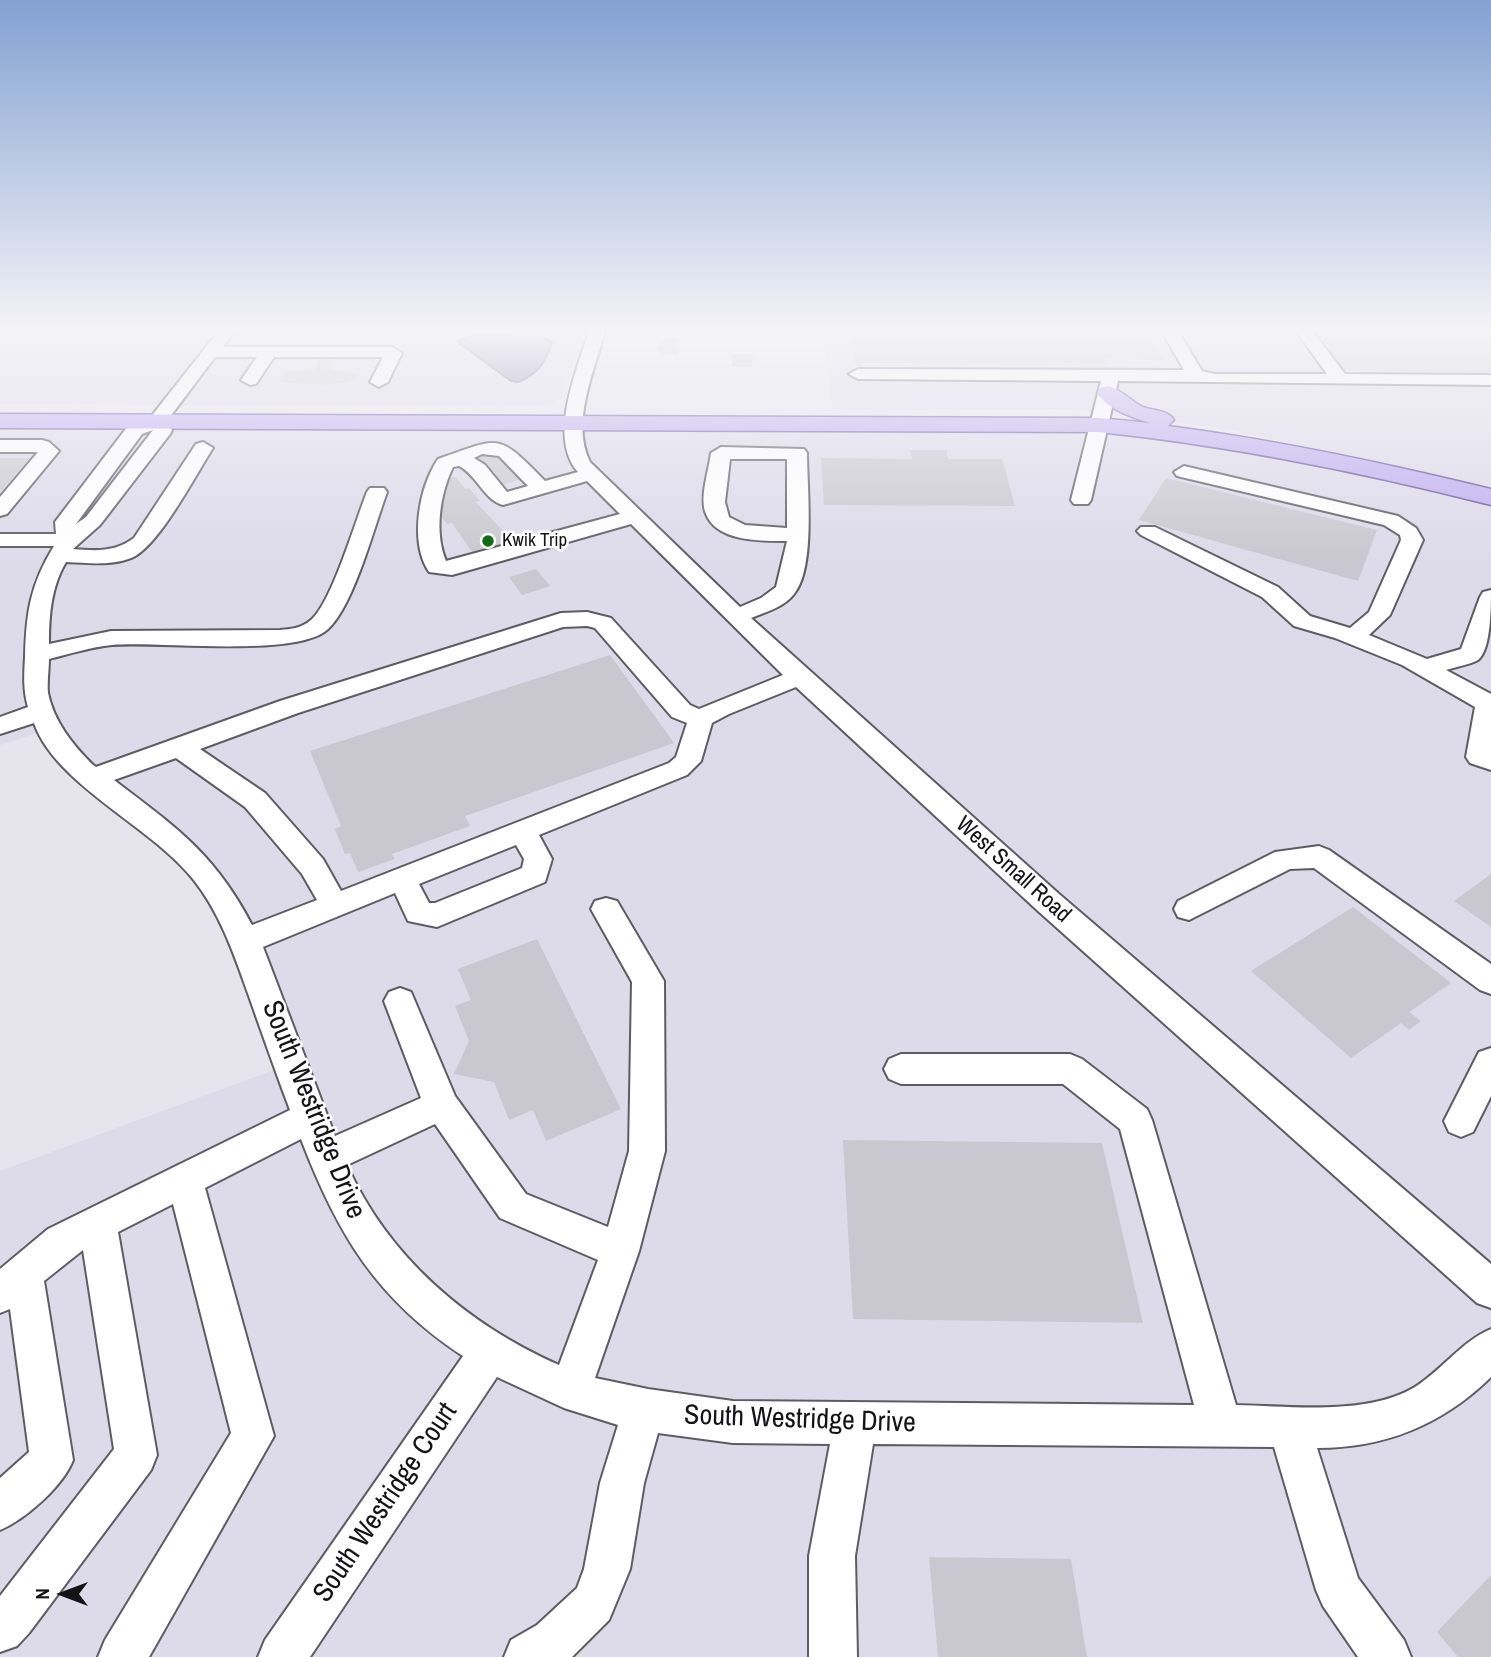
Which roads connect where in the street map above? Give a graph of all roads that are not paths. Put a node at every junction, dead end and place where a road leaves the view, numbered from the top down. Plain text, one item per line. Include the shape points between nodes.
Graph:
1 (171, 405) edge
2 (578, 405) edge
3 (980, 405) edge
4 (1105, 405) edge
5 (1116, 405) edge
6 (1117, 405) edge
7 (0, 407) edge
8 (163, 415) junction
9 (575, 416) junction
10 (0, 421) edge
11 (0, 446) edge
12 (203, 448) dead end
13 (457, 463) junction
14 (1184, 472) dead end
15 (592, 474) junction
16 (1410, 476) junction
17 (542, 489) junction
18 (377, 492) dead end
19 (1491, 498) edge
20 (1081, 500) dead end
21 (0, 510) edge
22 (635, 516) junction
23 (1148, 531) dead end
24 (799, 535) junction
25 (0, 540) edge
26 (64, 547) junction
27 (1491, 597) edge
28 (735, 616) junction
29 (1353, 637) junction
30 (1484, 642) edge
31 (36, 653) junction
32 (1417, 664) junction
33 (800, 677) junction
34 (1489, 705) edge
35 (40, 711) junction
36 (701, 719) junction
37 (0, 726) edge
38 (179, 747) junction
39 (1491, 761) edge
40 (93, 778) junction
41 (522, 831) junction
42 (402, 878) junction
43 (334, 905) junction
44 (606, 909) dead end
45 (1189, 909) dead end
46 (245, 941) junction
47 (1491, 981) edge
48 (400, 1000) dead end
49 (1491, 1062) edge
50 (901, 1069) dead end
51 (441, 1105) junction
52 (310, 1117) junction
53 (1461, 1121) dead end
54 (326, 1157) junction
55 (185, 1180) junction
56 (98, 1224) junction
57 (620, 1251) junction
58 (12, 1284) edge
59 (1491, 1289) edge
60 (1491, 1349) edge
61 (491, 1350) junction
62 (570, 1389) junction
63 (643, 1410) junction
64 (855, 1423) junction
65 (1221, 1426) junction
66 (1289, 1427) junction
67 (0, 1508) edge
68 (0, 1629) edge
69 (121, 1657) edge
70 (282, 1657) edge
71 (528, 1657) edge
72 (833, 1657) edge
73 (1387, 1657) edge

1 - 8 street
2 - 9 street
3 - 9 main road
4 - 20 street
5 - 16 main road via 1218,438
6 - 16 main road
7 - 8 main road
8 - 9 main road
8 - 10 main road
8 - 26 street, South Westridge Drive via 163,430 93,521
9 - 15 street, West Small Road via 576,454
11 - 21 street via 42,446 49,452
12 - 26 street via 131,552 120,556
13 - 17 street via 503,499
13 - 17 street via 479,448 499,448
13 - 22 street via 429,518 431,556 444,569
14 - 29 street via 1391,520 1409,532 1412,540 1379,615
15 - 17 street
15 - 22 street, West Small Road
16 - 19 main road
18 - 31 street via 336,601 328,616 310,632 280,637 110,638
22 - 28 street, West Small Road
23 - 29 street via 1270,592 1302,621
24 - 24 street via 735,531 721,523 715,512 721,453 797,453
24 - 28 street via 791,587 777,601
25 - 26 street
26 - 31 street, South Westridge Drive via 42,592
27 - 30 street
28 - 33 street, West Small Road
29 - 32 street
30 - 32 street via 1471,654
31 - 35 street, South Westridge Drive
32 - 34 street
33 - 36 street
33 - 59 street, West Small Road
34 - 39 street via 1479,757
35 - 37 street
35 - 40 street, South Westridge Drive via 64,751
36 - 38 street via 681,711 603,623 574,619 315,699
36 - 41 street via 688,761 678,769
38 - 40 street
38 - 43 street via 256,800 313,867
40 - 46 street, South Westridge Drive via 177,843 204,872
41 - 42 street
41 - 42 street via 538,859 535,874 437,915 419,913
42 - 43 street
43 - 46 street
44 - 57 street via 648,981 647,1151
45 - 47 street via 1285,859 1319,857
46 - 52 street, South Westridge Drive
48 - 51 street
49 - 53 street
50 - 65 street via 1070,1069 1135,1120
51 - 54 street
51 - 57 street via 513,1206
52 - 54 street, South Westridge Drive
52 - 55 street
54 - 61 street, South Westridge Drive via 336,1184 380,1254 420,1298
55 - 56 street
55 - 69 street via 253,1436
56 - 58 street via 61,1242
56 - 68 street via 136,1455
57 - 62 street
58 - 67 street via 52,1460
60 - 66 street, South Westridge Drive via 1433,1401 1401,1418 1348,1427
61 - 62 street, South Westridge Drive
61 - 70 street, South Westridge Court
62 - 63 street, South Westridge Drive
63 - 64 street, South Westridge Drive via 733,1422
63 - 71 street via 622,1483 607,1569 593,1604 554,1642
64 - 65 street, South Westridge Drive
64 - 72 street via 832,1556
65 - 66 street, South Westridge Drive
66 - 73 street via 1339,1590

